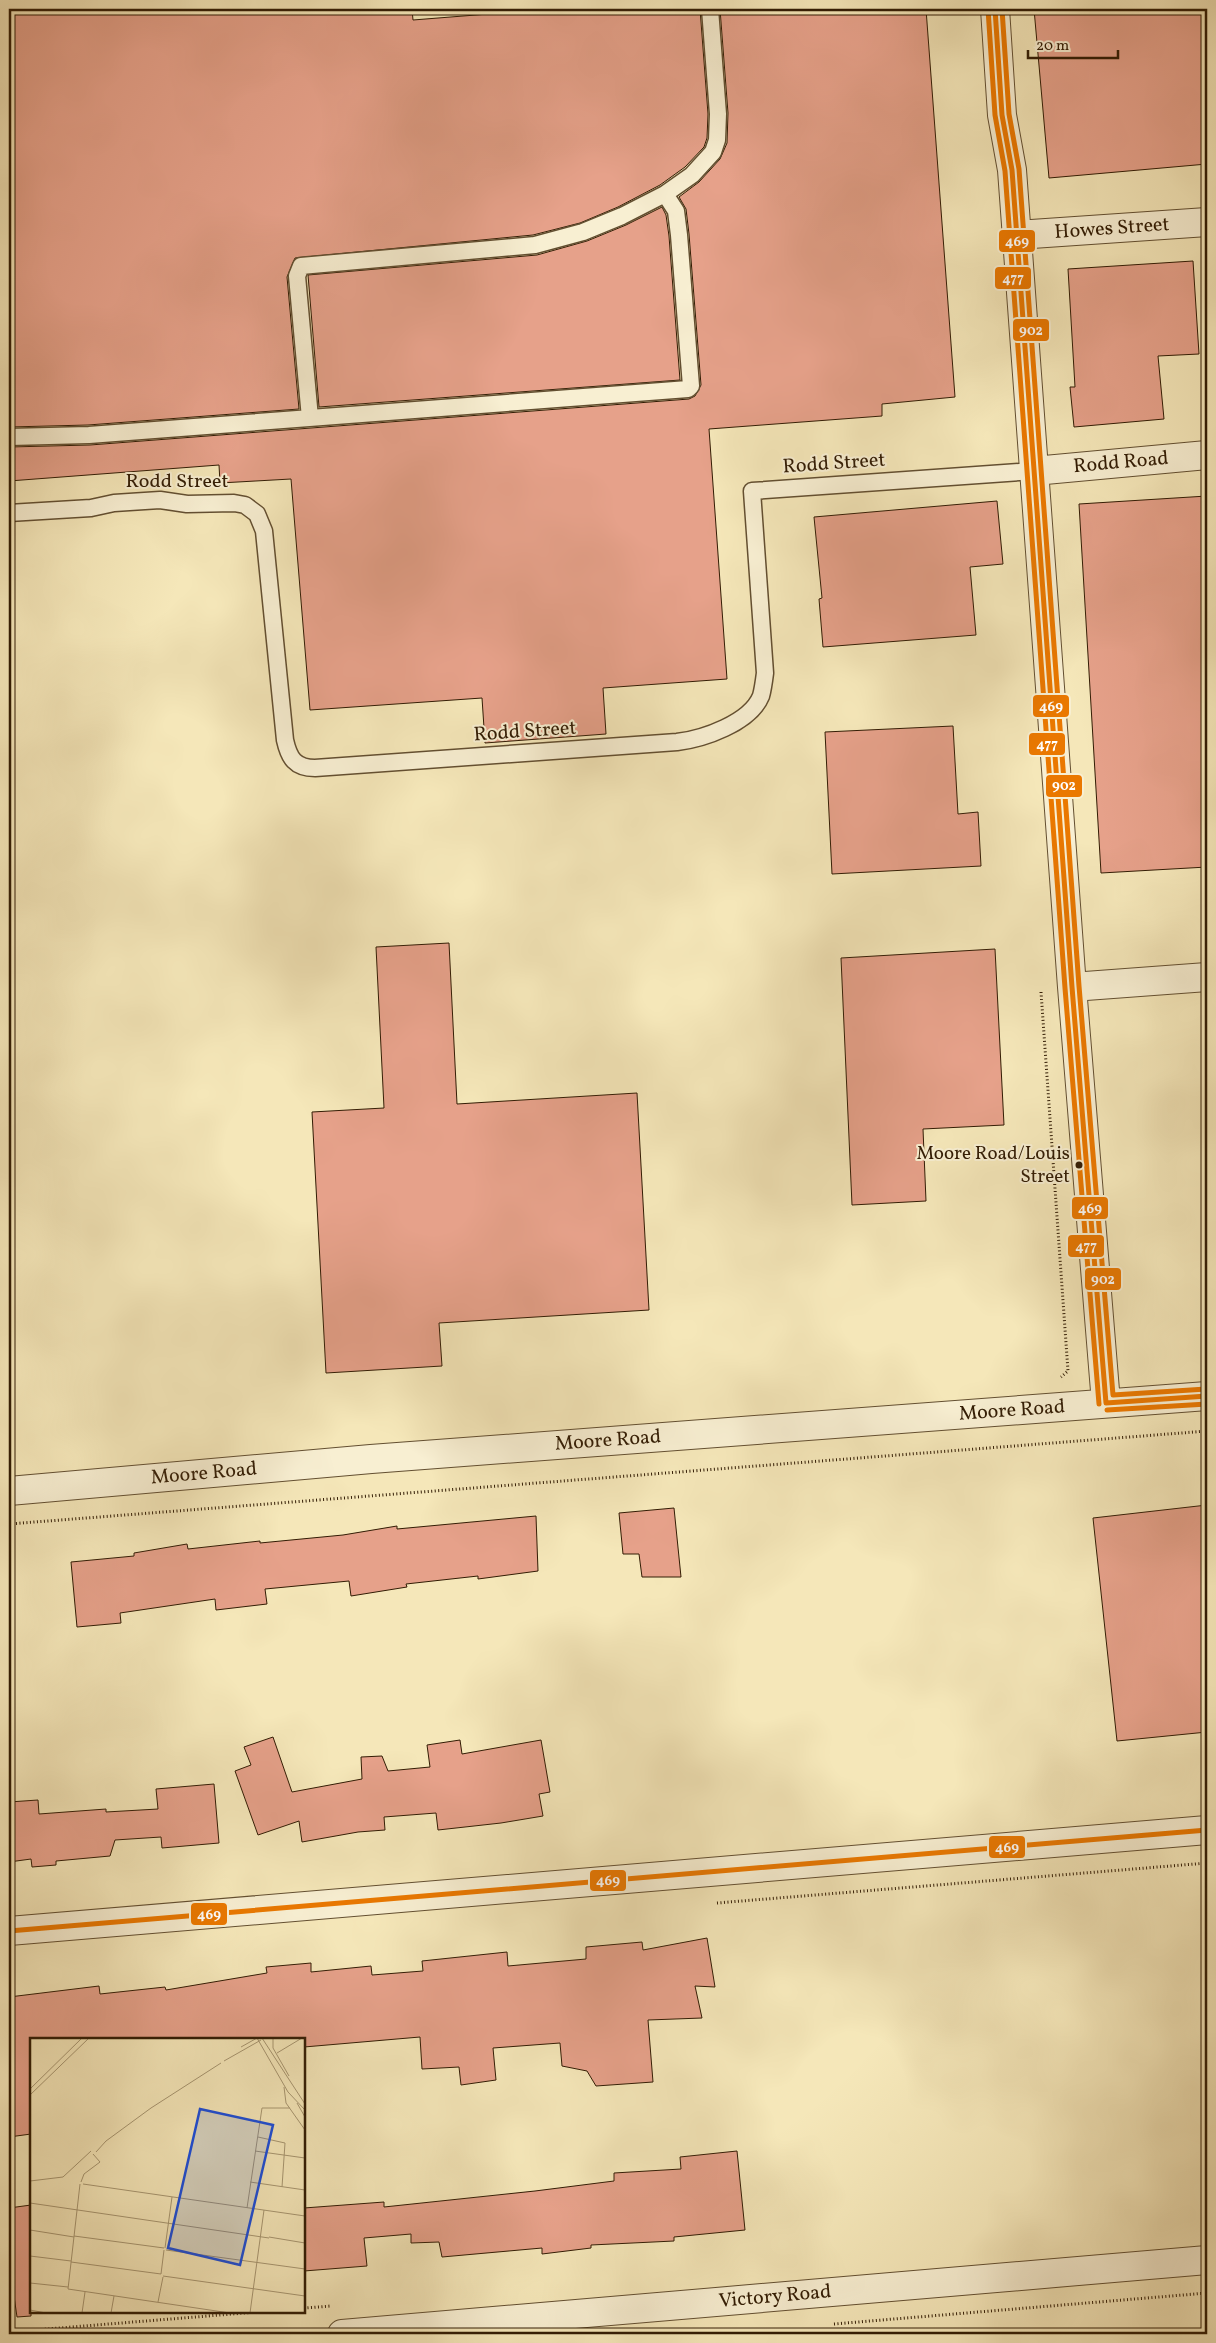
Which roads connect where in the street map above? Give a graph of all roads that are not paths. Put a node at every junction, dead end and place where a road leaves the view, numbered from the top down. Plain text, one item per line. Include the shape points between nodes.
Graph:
1 (710, 9) edge
2 (995, 9) edge
3 (665, 194) junction
4 (1207, 222) edge
5 (1017, 235) junction
6 (310, 418) junction
7 (9, 437) edge
8 (1207, 455) edge
9 (1034, 471) junction
10 (9, 514) edge
11 (1207, 976) edge
12 (1072, 987) junction
13 (1207, 1396) edge
14 (1106, 1403) junction
15 (9, 1490) edge
16 (1207, 1830) edge
17 (9, 1931) edge
18 (1207, 2260) edge
19 (342, 2334) edge

1 - 3 lane via 719,127 713,152 692,175
2 - 5 street via 1002,116 1011,160
3 - 6 lane via 596,227 535,245 302,266 297,276
3 - 6 lane via 676,211 679,235 691,386 688,390
4 - 5 street, Howes Street
5 - 9 street
6 - 7 lane via 89,435
8 - 9 street, Rodd Road
9 - 10 lane, Rodd Street via 752,491 766,673 764,684 760,698 743,718 707,736 677,742 315,768 294,763 285,740 264,531 257,514 245,505 234,503 187,504 160,500
9 - 12 street
11 - 12 street
12 - 14 street
13 - 14 street, Moore Road
14 - 15 street, Moore Road
16 - 17 street
18 - 19 street, Victory Road

